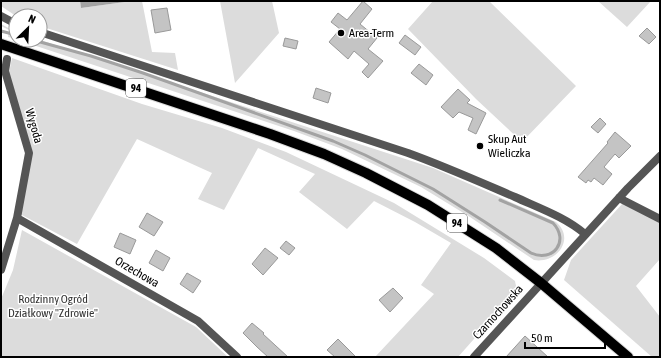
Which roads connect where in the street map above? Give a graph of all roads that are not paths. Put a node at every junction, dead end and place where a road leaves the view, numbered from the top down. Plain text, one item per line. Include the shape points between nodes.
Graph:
1 (48, 35) edge
2 (1, 44) edge
3 (7, 59) dead end
4 (660, 156) edge
5 (619, 198) junction
6 (17, 218) junction
7 (660, 219) edge
8 (585, 234) junction
9 (1, 270) edge
10 (541, 283) junction
11 (237, 357) edge
12 (474, 357) edge
13 (628, 357) edge

1 - 8 street via 358,136 450,169 561,218
2 - 10 main road, 94 via 263,131 366,172 428,205 496,248
3 - 6 street, Wygoda via 5,71 29,153
4 - 5 street, Czarnochowska
5 - 7 street
5 - 8 street, Czarnochowska
6 - 9 street, Wygoda
6 - 11 street, Orzechowa via 198,321
8 - 10 street, Czarnochowska
10 - 12 street, Czarnochowska
10 - 13 main road, 94

